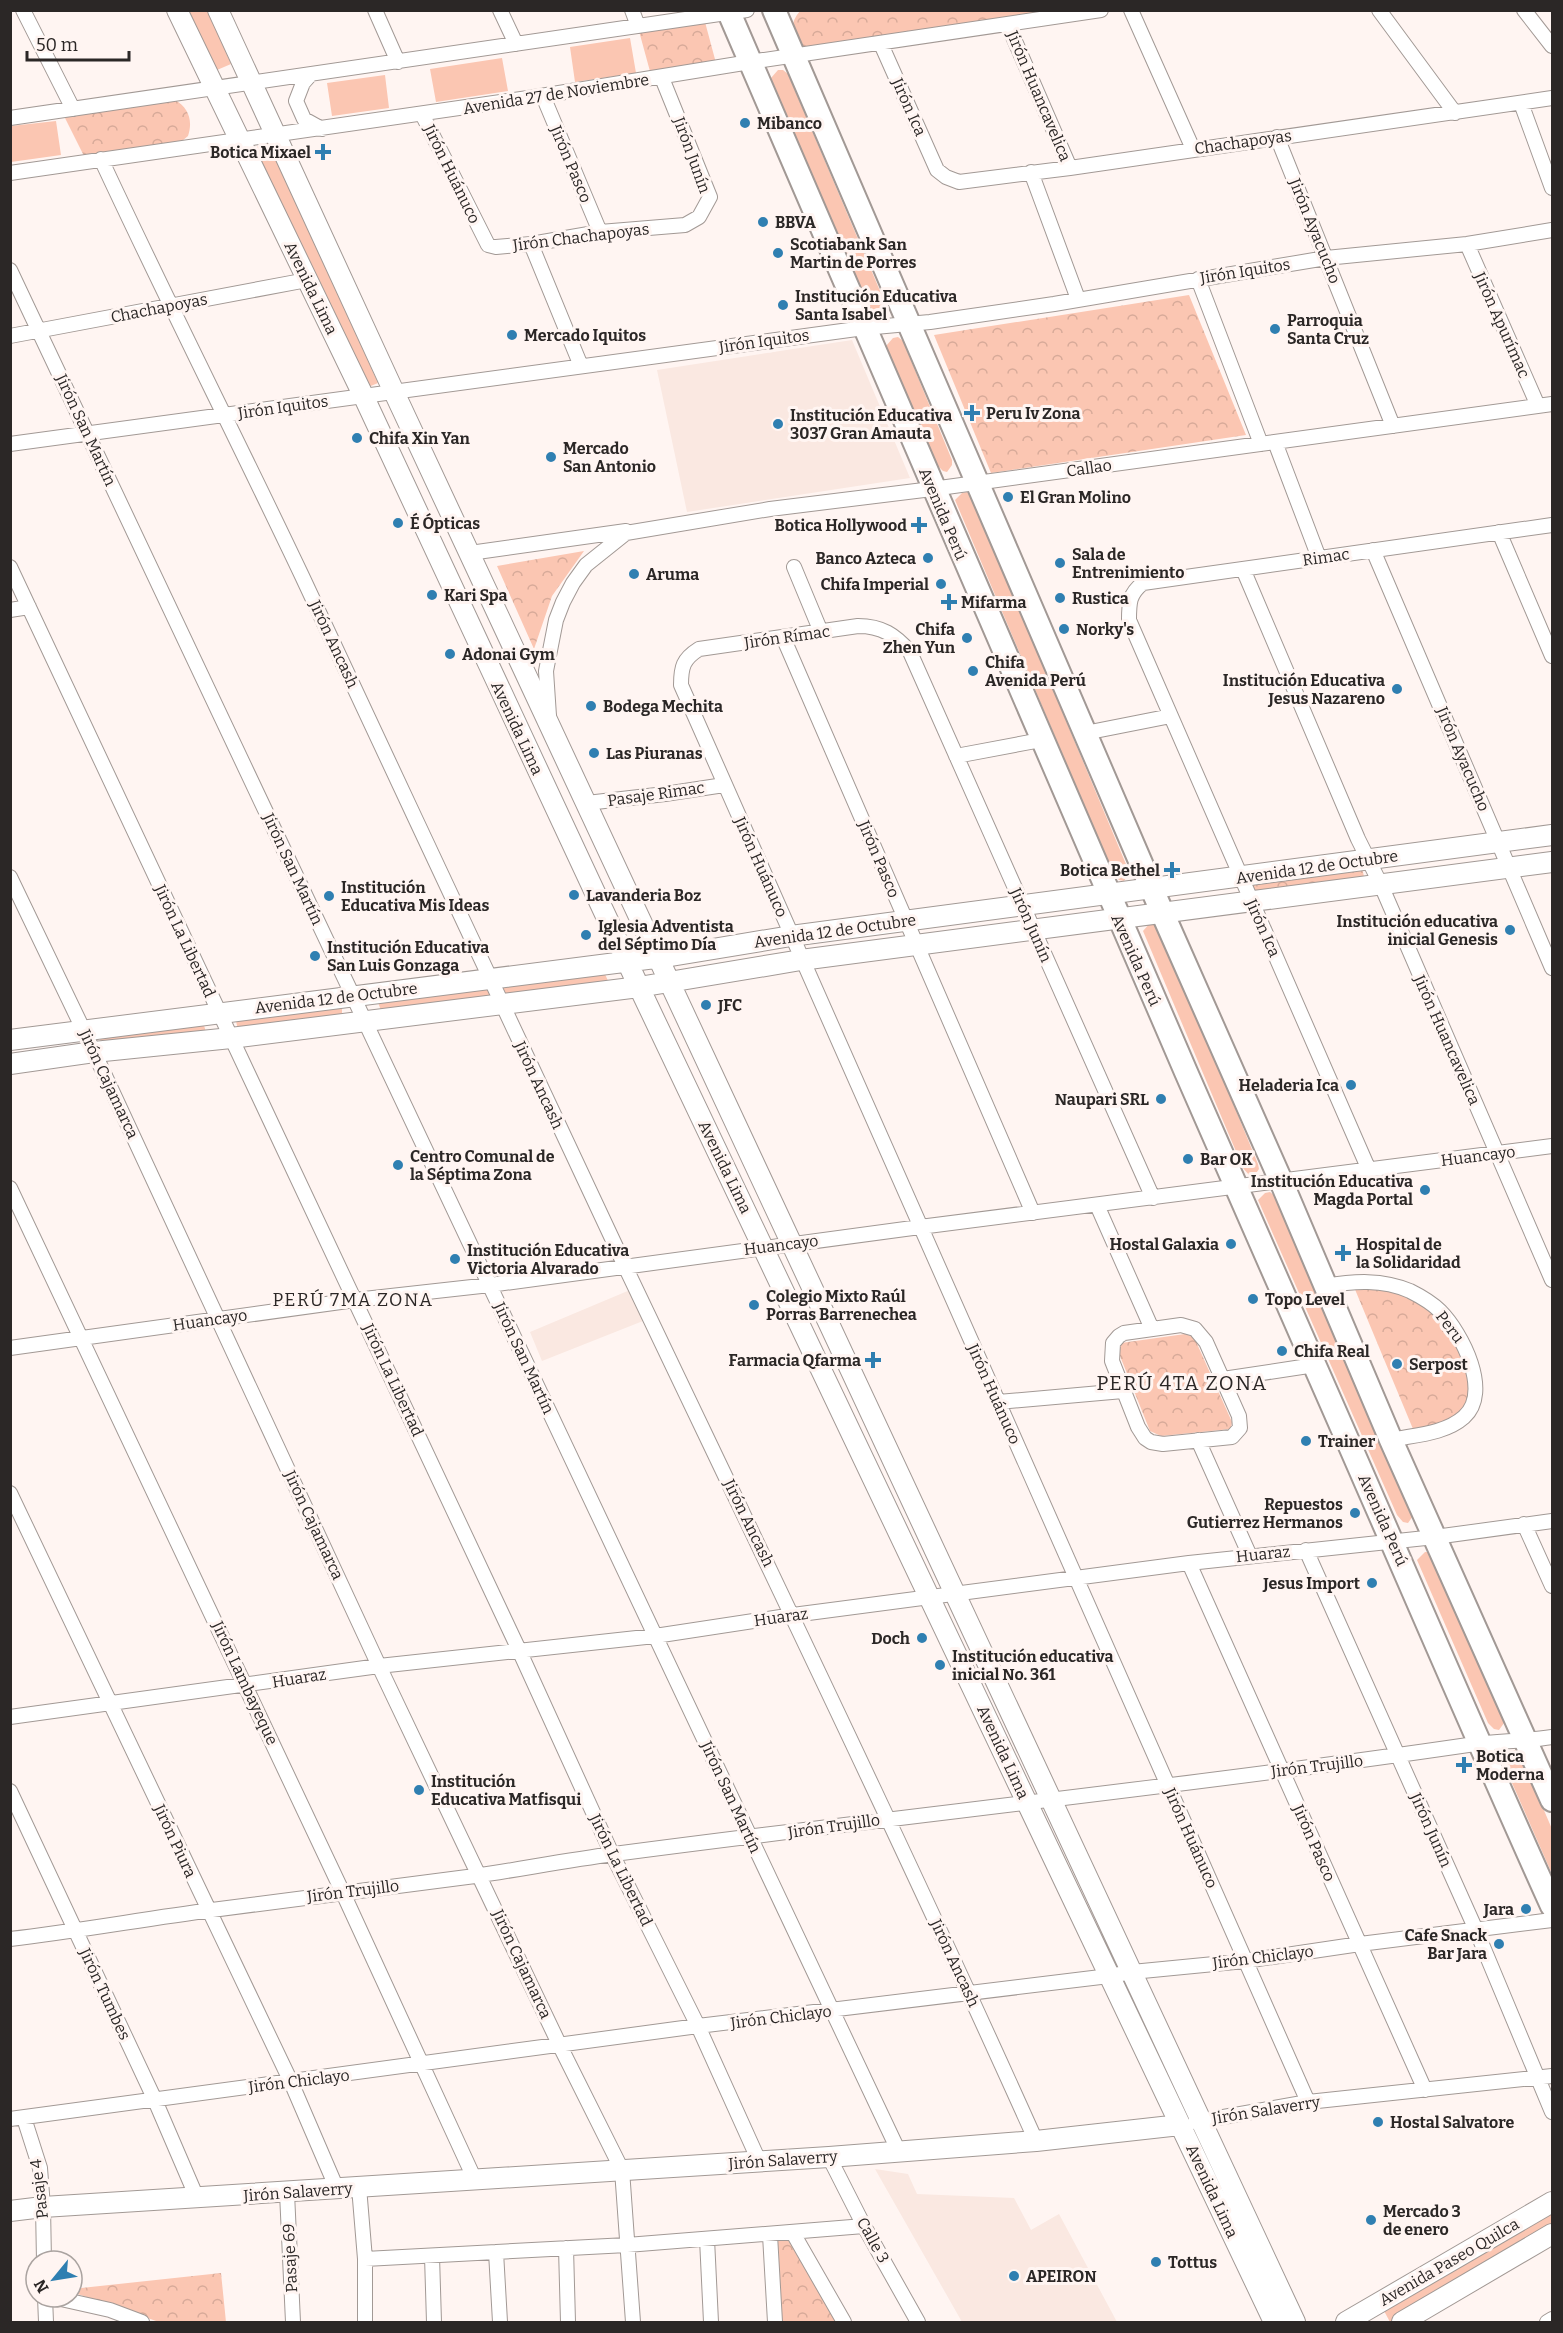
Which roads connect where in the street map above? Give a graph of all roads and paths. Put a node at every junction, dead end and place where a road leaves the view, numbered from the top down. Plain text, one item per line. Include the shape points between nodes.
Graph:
1 (23, 10) edge
2 (177, 10) edge
3 (218, 10) edge
4 (375, 10) edge
5 (500, 10) edge
6 (632, 10) edge
7 (774, 10) edge
8 (1101, 10) edge
9 (1131, 10) edge
10 (1379, 10) edge
11 (1524, 10) edge
12 (735, 11) edge
13 (1008, 25) junction
14 (638, 26) junction
15 (516, 44) junction
16 (881, 44) junction
17 (1552, 46) edge
18 (794, 57) junction
19 (398, 62) junction
20 (750, 62) junction
21 (311, 74) junction
22 (662, 78) junction
23 (250, 83) junction
24 (215, 88) junction
25 (543, 96) junction
26 (1552, 98) edge
27 (1521, 103) junction
28 (73, 109) junction
29 (1455, 113) junction
30 (422, 114) junction
31 (10, 118) edge
32 (322, 129) junction
33 (276, 134) junction
34 (1277, 137) junction
35 (241, 138) junction
36 (1193, 149) junction
37 (101, 159) junction
38 (1070, 168) junction
39 (937, 170) joint
40 (1031, 172) junction
41 (10, 173) edge
42 (1552, 188) edge
43 (685, 225) joint
44 (1552, 230) edge
45 (600, 232) junction
46 (482, 235) joint
47 (531, 244) junction
48 (1467, 244) junction
49 (1326, 258) junction
50 (10, 270) edge
51 (1198, 279) junction
52 (307, 280) junction
53 (1078, 299) junction
54 (171, 306) junction
55 (909, 324) junction
56 (864, 328) junction
57 (40, 332) junction
58 (10, 336) edge
59 (581, 366) junction
60 (394, 392) junction
61 (363, 395) junction
62 (1552, 404) edge
63 (1538, 406) junction
64 (224, 415) junction
65 (1393, 426) junction
66 (88, 435) junction
67 (1275, 442) junction
68 (10, 444) edge
69 (1261, 444) junction
70 (977, 482) junction
71 (932, 489) junction
72 (1552, 525) edge
73 (662, 526) junction
74 (1499, 532) junction
75 (1373, 550) junction
76 (470, 553) junction
77 (437, 557) junction
78 (1319, 558) junction
79 (10, 567) edge
80 (794, 567) dead end
81 (1243, 569) junction
82 (29, 607) junction
83 (10, 610) edge
84 (1129, 620) joint
85 (821, 632) junction
86 (783, 637) junction
87 (910, 652) joint
88 (1552, 656) edge
89 (681, 685) joint
90 (1171, 716) junction
91 (549, 722) junction
92 (1085, 733) junction
93 (1041, 740) junction
94 (956, 756) junction
95 (724, 784) junction
96 (587, 803) junction
97 (1552, 835) edge
98 (1500, 843) junction
99 (1368, 860) junction
100 (1552, 862) edge
101 (1510, 868) junction
102 (1240, 876) junction
103 (10, 877) edge
104 (1381, 885) junction
105 (1152, 888) junction
106 (1107, 894) junction
107 (1251, 900) junction
108 (1024, 905) junction
109 (1162, 912) junction
110 (1118, 919) junction
111 (906, 921) junction
112 (1034, 930) junction
113 (791, 936) junction
114 (916, 945) junction
115 (658, 957) junction
116 (801, 960) junction
117 (627, 961) junction
118 (1552, 968) edge
119 (490, 978) junction
120 (670, 982) junction
121 (639, 987) junction
122 (353, 996) junction
123 (501, 1003) junction
124 (219, 1013) junction
125 (365, 1022) junction
126 (83, 1029) junction
127 (231, 1038) junction
128 (10, 1040) edge
129 (94, 1052) junction
130 (10, 1064) edge
131 (1552, 1146) edge
132 (1496, 1154) junction
133 (1369, 1170) junction
134 (1281, 1181) junction
135 (1236, 1187) junction
136 (10, 1188) edge
137 (1154, 1198) junction
138 (1097, 1205) junction
139 (1033, 1213) junction
140 (920, 1227) junction
141 (793, 1244) junction
142 (764, 1247) junction
143 (625, 1266) junction
144 (1552, 1281) edge
145 (490, 1285) junction
146 (1325, 1286) junction
147 (355, 1300) junction
148 (218, 1318) junction
149 (1152, 1329) junction
150 (79, 1337) junction
151 (10, 1348) edge
152 (1315, 1365) junction
153 (1223, 1379) junction
154 (1124, 1391) junction
155 (998, 1402) junction
156 (1198, 1440) junction
157 (1391, 1440) junction
158 (10, 1493) edge
159 (1552, 1521) edge
160 (1524, 1524) junction
161 (1435, 1537) junction
162 (1392, 1541) junction
163 (1306, 1550) junction
164 (1250, 1556) junction
165 (1189, 1563) junction
166 (1076, 1578) junction
167 (1552, 1586) edge
168 (955, 1593) junction
169 (930, 1598) junction
170 (793, 1615) junction
171 (655, 1636) junction
172 (519, 1650) junction
173 (379, 1666) junction
174 (246, 1686) junction
175 (110, 1704) junction
176 (10, 1717) edge
177 (1552, 1737) edge
178 (1526, 1741) junction
179 (1478, 1744) junction
180 (1398, 1757) junction
181 (1281, 1770) junction
182 (1167, 1785) junction
183 (10, 1791) edge
184 (1552, 1800) edge
185 (1052, 1801) junction
186 (1027, 1804) junction
187 (886, 1819) junction
188 (751, 1838) junction
189 (612, 1854) junction
190 (480, 1875) junction
191 (343, 1893) junction
192 (1552, 1906) edge
193 (208, 1910) junction
194 (1552, 1920) edge
195 (1476, 1930) junction
196 (76, 1932) junction
197 (10, 1939) edge
198 (1360, 1944) junction
199 (1245, 1961) junction
200 (1132, 1972) junction
201 (1109, 1976) junction
202 (970, 1994) junction
203 (832, 2011) junction
204 (698, 2026) junction
205 (560, 2046) junction
206 (423, 2064) junction
207 (1552, 2076) edge
208 (1537, 2078) junction
209 (291, 2082) junction
210 (1425, 2090) junction
211 (154, 2098) junction
212 (1308, 2102) junction
213 (1552, 2112) edge
214 (17, 2119) edge
215 (1201, 2120) junction
216 (1180, 2125) junction
217 (1036, 2142) junction
218 (899, 2152) junction
219 (829, 2157) junction
220 (759, 2161) junction
221 (622, 2170) junction
222 (475, 2180) junction
223 (359, 2187) junction
224 (337, 2189) junction
225 (287, 2193) junction
226 (197, 2198) junction
227 (1552, 2202) edge
228 (43, 2207) junction
229 (10, 2211) edge
230 (864, 2226) junction
231 (793, 2233) junction
232 (1552, 2234) edge
233 (770, 2235) junction
234 (707, 2240) junction
235 (627, 2245) junction
236 (566, 2248) junction
237 (44, 2249) edge
238 (496, 2252) junction
239 (432, 2256) junction
240 (365, 2259) junction
241 (84, 2304) edge
242 (1552, 2319) edge
243 (1413, 2320) edge
244 (142, 2322) edge
245 (293, 2322) edge
246 (365, 2322) edge
247 (434, 2322) edge
248 (500, 2322) edge
249 (568, 2322) edge
250 (633, 2322) edge
251 (711, 2322) edge
252 (775, 2322) edge
253 (844, 2322) edge
254 (918, 2322) edge
255 (1274, 2322) edge
256 (1295, 2322) edge
257 (1346, 2322) edge
258 (1547, 2322) edge

1 - 28 street
2 - 24 main road, Avenida Lima
3 - 23 main road, Avenida Lima
4 - 19 street
5 - 15 street
6 - 14 street
7 - 18 main road
8 - 13 street, Avenida 27 de Noviembre
9 - 36 street
10 - 29 street
11 - 17 street
12 - 14 street
12 - 20 main road, Avenida Perú
13 - 16 street, Avenida 27 de Noviembre
13 - 38 street, Jirón Huancavelica
14 - 15 street
15 - 19 street
16 - 18 street, Avenida 27 de Noviembre
16 - 39 street, Jirón Ica
18 - 20 street, Avenida 27 de Noviembre
18 - 55 main road
19 - 21 street
20 - 22 street, Avenida 27 de Noviembre
20 - 56 main road, Avenida Perú
21 - 23 street
21 - 32 street via 296,101 304,119
22 - 25 street, Avenida 27 de Noviembre
22 - 43 street, Jirón Junín via 710,196 699,217
23 - 24 street
23 - 33 main road, Avenida Lima
24 - 28 street
24 - 35 main road, Avenida Lima
25 - 30 street, Avenida 27 de Noviembre
25 - 45 street, Jirón Pasco
26 - 27 street, Chachapoyas
27 - 29 street, Chachapoyas
27 - 42 street
28 - 31 street
29 - 34 street, Chachapoyas
30 - 32 street, Avenida 27 de Noviembre
30 - 46 street, Jirón Huánuco
32 - 33 street, Avenida 27 de Noviembre
33 - 35 street, Avenida 27 de Noviembre
33 - 60 main road, Avenida Lima
34 - 36 street, Chachapoyas
34 - 49 street, Jirón Ayacucho
35 - 37 street, Avenida 27 de Noviembre
35 - 52 main road, Avenida Lima
36 - 38 street, Chachapoyas
37 - 41 street, Avenida 27 de Noviembre
37 - 54 street, Jirón Ancash
38 - 40 street, Chachapoyas
39 - 40 street, Chachapoyas via 959,182
40 - 53 street
43 - 45 street, Jirón Chachapoyas
44 - 48 street, Jirón Iquitos
45 - 47 street, Jirón Chachapoyas
46 - 47 street, Jirón Chachapoyas via 488,245 496,247
47 - 59 street
48 - 49 street, Jirón Iquitos
48 - 63 street, Jirón Apurímac
49 - 51 street, Jirón Iquitos
49 - 65 street, Jirón Ayacucho
50 - 57 street, Jirón San Martín
51 - 53 street, Jirón Iquitos
51 - 69 street
52 - 54 street, Chachapoyas
52 - 61 main road, Avenida Lima
53 - 55 street, Jirón Iquitos
54 - 57 street, Chachapoyas
54 - 64 street, Jirón Ancash
55 - 56 street, Jirón Iquitos
55 - 70 main road
56 - 59 street, Jirón Iquitos
56 - 71 main road, Avenida Perú
57 - 58 street, Chachapoyas
57 - 66 street, Jirón San Martín
59 - 60 street, Jirón Iquitos
60 - 61 street, Jirón Iquitos
60 - 76 main road, Avenida Lima
61 - 64 street, Jirón Iquitos
61 - 77 main road, Avenida Lima
62 - 63 street, Callao
63 - 65 street, Callao
64 - 66 street, Jirón Iquitos
64 - 119 street, Jirón Ancash
65 - 67 street, Callao
66 - 68 street, Jirón Iquitos
66 - 122 street, Jirón San Martín
67 - 69 street, Callao
67 - 78 street
69 - 70 street, Callao
70 - 71 street, Callao
70 - 92 main road
71 - 73 street, Callao via 770,508
71 - 93 main road, Avenida Perú
72 - 74 street, Rimac
73 - 76 street
73 - 91 street, Callao via 626,533 586,565 573,583 556,620 546,671
74 - 75 street, Rimac
74 - 88 street
75 - 78 street, Rimac
75 - 98 street, Jirón Ayacucho
76 - 77 main road
76 - 91 main road, Avenida Lima
77 - 117 main road, Avenida Lima
78 - 81 street, Rimac
79 - 82 street, Jirón La Libertad
80 - 85 street
81 - 84 street, Rimac via 1143,583 1129,599
81 - 99 street, Jirón Huancavelica
82 - 83 street
82 - 124 street, Jirón La Libertad
84 - 90 street, Jirón Ica
85 - 86 street, Jirón Rímac
85 - 87 street, Jirón Rímac via 879,628
86 - 89 street, Jirón Rímac via 699,649 682,664
86 - 111 street, Jirón Pasco
87 - 94 street, Jirón Junín
89 - 95 street, Jirón Huánuco
90 - 92 street
90 - 102 street, Jirón Ica
91 - 96 main road, Avenida Lima
92 - 105 main road
93 - 94 street
93 - 106 main road, Avenida Perú
94 - 108 street, Jirón Junín
95 - 96 street, Pasaje Rimac
95 - 113 street, Jirón Huánuco
96 - 115 main road, Avenida Lima
97 - 98 main road, Avenida 12 de Octubre
98 - 99 main road, Avenida 12 de Octubre
98 - 101 street, Jirón Ayacucho
99 - 102 main road, Avenida 12 de Octubre
99 - 104 street, Jirón Huancavelica
100 - 101 main road, Avenida 12 de Octubre
101 - 104 main road, Avenida 12 de Octubre
101 - 118 street, Jirón Ayacucho
102 - 105 main road, Avenida 12 de Octubre
102 - 107 street, Jirón Ica
103 - 126 street, Jirón Cajamarca
104 - 107 main road, Avenida 12 de Octubre
104 - 132 street, Jirón Huancavelica
105 - 106 main road, Avenida 12 de Octubre
105 - 109 main road
106 - 108 main road, Avenida 12 de Octubre
106 - 110 main road, Avenida Perú
107 - 109 main road, Avenida 12 de Octubre
107 - 133 street, Jirón Ica
108 - 111 main road, Avenida 12 de Octubre
108 - 112 street, Jirón Junín
109 - 110 main road, Avenida 12 de Octubre
109 - 134 main road
110 - 112 main road, Avenida 12 de Octubre
110 - 135 main road, Avenida Perú
111 - 113 main road, Avenida 12 de Octubre
111 - 114 street, Jirón Pasco
112 - 114 main road, Avenida 12 de Octubre
112 - 137 street, Jirón Junín
113 - 115 main road, Avenida 12 de Octubre
113 - 116 street, Jirón Huánuco
114 - 116 main road, Avenida 12 de Octubre
114 - 139 street, Jirón Pasco
115 - 117 main road, Avenida 12 de Octubre
115 - 120 main road, Avenida Lima
116 - 120 main road, Avenida 12 de Octubre
116 - 140 street, Jirón Huánuco
117 - 119 main road, Avenida 12 de Octubre
117 - 121 main road, Avenida Lima
119 - 122 main road, Avenida 12 de Octubre
119 - 123 street, Jirón Ancash
120 - 121 main road, Avenida 12 de Octubre
120 - 141 main road, Avenida Lima
121 - 123 main road, Avenida 12 de Octubre
121 - 142 main road, Avenida Lima
122 - 124 main road, Avenida 12 de Octubre
122 - 125 street, Jirón San Martín
123 - 125 main road, Avenida 12 de Octubre
123 - 143 street, Jirón Ancash
124 - 126 main road, Avenida 12 de Octubre
124 - 127 street, Jirón La Libertad
125 - 127 main road, Avenida 12 de Octubre
125 - 145 street, Jirón San Martín
126 - 128 main road, Avenida 12 de Octubre
126 - 129 street, Jirón Cajamarca
127 - 129 main road, Avenida 12 de Octubre
127 - 147 street, Jirón La Libertad
129 - 130 main road, Avenida 12 de Octubre
129 - 148 street, Jirón Cajamarca
131 - 132 street, Huancayo
132 - 133 street, Huancayo
132 - 144 street, Jirón Huancavelica
133 - 134 street, Huancayo
134 - 135 street, Huancayo
134 - 146 main road
135 - 137 street, Huancayo
135 - 152 main road, Avenida Perú
136 - 150 street, Jirón Lambayeque
137 - 138 street, Huancayo
138 - 139 street, Huancayo
138 - 149 street
139 - 140 street, Huancayo
140 - 141 street, Huancayo
140 - 155 street, Jirón Huánuco
141 - 142 street, Huancayo
141 - 168 main road, Avenida Lima
142 - 143 street, Huancayo
142 - 169 main road, Avenida Lima
143 - 145 street, Huancayo
143 - 170 street, Jirón Ancash
145 - 147 street, Huancayo
145 - 171 street, Jirón San Martín
146 - 157 main road
146 - 157 street, Peru via 1379,1282 1410,1292 1440,1311 1469,1357 1476,1393 1465,1416 1442,1430
147 - 148 street, Huancayo
147 - 172 street, Jirón La Libertad
148 - 150 street, Huancayo
148 - 173 street, Jirón Cajamarca
149 - 153 street via 1181,1325 1195,1329 1206,1342
149 - 154 street via 1124,1333 1114,1341 1112,1361
150 - 151 street, Huancayo
150 - 174 street, Jirón Lambayeque
152 - 153 street
152 - 162 main road, Avenida Perú
153 - 156 street via 1240,1428 1232,1437
154 - 155 street
154 - 156 street via 1138,1427 1151,1442
155 - 166 street, Jirón Huánuco
156 - 164 street
157 - 161 main road
158 - 175 street, Jirón Piura
159 - 160 street, Huaraz
160 - 161 street, Huaraz
160 - 167 street
161 - 162 street, Huaraz
161 - 178 main road
162 - 163 street, Huaraz
162 - 179 main road, Avenida Perú
163 - 164 street, Huaraz
163 - 180 street, Jirón Junín
164 - 165 street, Huaraz
165 - 166 street, Huaraz
165 - 181 street, Jirón Pasco
166 - 168 street, Huaraz
166 - 182 street, Jirón Huánuco
168 - 169 street, Huaraz
168 - 185 main road, Avenida Lima
169 - 170 street, Huaraz
169 - 186 main road, Avenida Lima
170 - 171 street, Huaraz
170 - 187 street, Jirón Ancash
171 - 172 street, Huaraz
171 - 188 street, Jirón San Martín
172 - 173 street, Huaraz
172 - 189 street, Jirón La Libertad
173 - 174 street, Huaraz
173 - 190 street, Jirón Cajamarca
174 - 175 street, Huaraz
174 - 191 street, Jirón Lambayeque
175 - 176 street, Huaraz
175 - 193 street, Jirón Piura
177 - 178 street, Jirón Trujillo
178 - 179 street, Jirón Trujillo
178 - 184 main road
179 - 180 street, Jirón Trujillo
179 - 192 main road, Avenida Perú
180 - 181 street, Jirón Trujillo
180 - 195 street, Jirón Junín
181 - 182 street, Jirón Trujillo
181 - 198 street, Jirón Pasco
182 - 185 street, Jirón Trujillo
182 - 199 street, Jirón Huánuco
183 - 196 street, Jirón Tumbes
185 - 186 street, Jirón Trujillo
185 - 200 main road, Avenida Lima
186 - 187 street, Jirón Trujillo
186 - 201 main road, Avenida Lima
187 - 188 street, Jirón Trujillo
187 - 202 street, Jirón Ancash
188 - 189 street, Jirón Trujillo
188 - 203 street, Jirón San Martín
189 - 190 street, Jirón Trujillo
189 - 204 street, Jirón La Libertad
190 - 191 street, Jirón Trujillo
190 - 205 street, Jirón Cajamarca
191 - 193 street, Jirón Trujillo
191 - 206 street, Jirón Lambayeque
193 - 196 street, Jirón Trujillo
193 - 209 street, Jirón Piura
194 - 195 street, Jirón Chiclayo
195 - 198 street, Jirón Chiclayo
195 - 208 street, Jirón Junín
196 - 197 street, Jirón Trujillo
196 - 211 street, Jirón Tumbes
198 - 199 street, Jirón Chiclayo
198 - 210 street, Jirón Pasco
199 - 200 street, Jirón Chiclayo
199 - 212 street, Jirón Huánuco
200 - 201 street, Jirón Chiclayo
200 - 215 main road, Avenida Lima
201 - 202 street, Jirón Chiclayo
201 - 216 main road, Avenida Lima
202 - 203 street, Jirón Chiclayo
202 - 217 street, Jirón Ancash
203 - 204 street, Jirón Chiclayo
203 - 218 street, Jirón San Martín
204 - 205 street, Jirón Chiclayo
204 - 220 street, Jirón La Libertad
205 - 206 street, Jirón Chiclayo
205 - 221 street, Jirón Cajamarca
206 - 209 street, Jirón Chiclayo
206 - 222 street, Jirón Lambayeque
207 - 208 street, Jirón Salaverry
208 - 210 street, Jirón Salaverry
208 - 213 street, Jirón Junín
209 - 211 street, Jirón Chiclayo
209 - 224 street, Jirón Piura
210 - 212 street, Jirón Salaverry
211 - 214 street, Jirón Chiclayo
211 - 226 street, Jirón Tumbes
212 - 215 street, Jirón Salaverry
214 - 228 street, Pasaje 4 via 40,2168
215 - 216 street, Jirón Salaverry
215 - 256 main road, Avenida Lima
216 - 217 main road, Jirón Salaverry
216 - 255 main road, Avenida Lima
217 - 218 main road, Jirón Salaverry
218 - 219 main road, Jirón Salaverry
219 - 220 main road, Jirón Salaverry
219 - 230 street, Calle 3
220 - 221 main road, Jirón Salaverry
221 - 222 main road, Jirón Salaverry
221 - 235 street
222 - 223 main road, Jirón Salaverry
223 - 224 main road, Jirón Salaverry
223 - 240 street
224 - 225 main road, Jirón Salaverry
225 - 226 main road, Jirón Salaverry
225 - 245 street, Pasaje 69
226 - 228 main road, Jirón Salaverry
227 - 257 main road, Avenida Paseo Quilca
228 - 229 main road, Jirón Salaverry
228 - 237 street, Pasaje 4
230 - 231 street
230 - 254 street, Calle 3
231 - 233 street
231 - 253 street
232 - 243 main road, Avenida Paseo Quilca
233 - 234 street
233 - 252 street
234 - 235 street
234 - 251 street
235 - 236 street
235 - 250 street
236 - 238 street
236 - 249 street
238 - 239 street
238 - 248 street
239 - 240 street
239 - 247 street
240 - 246 street
241 - 244 street
242 - 258 street

